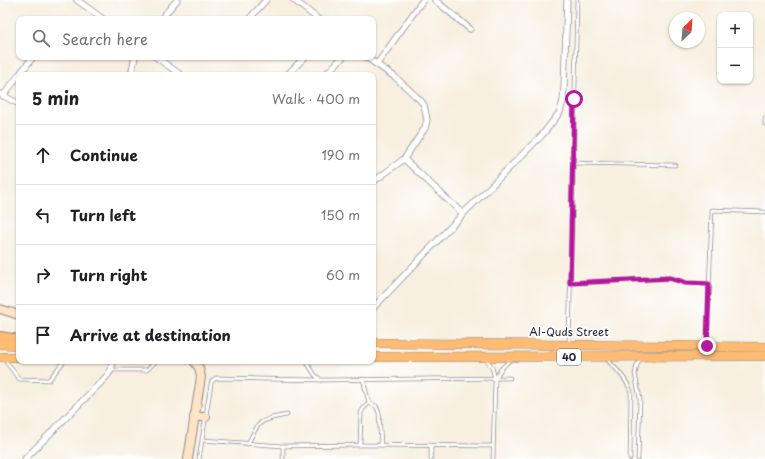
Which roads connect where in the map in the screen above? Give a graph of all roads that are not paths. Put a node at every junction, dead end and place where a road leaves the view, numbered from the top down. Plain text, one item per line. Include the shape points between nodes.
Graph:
1 (77, 0) edge
2 (177, 0) edge
3 (266, 0) edge
4 (294, 0) edge
5 (423, 0) edge
6 (435, 0) edge
7 (567, 0) edge
8 (577, 0) edge
9 (99, 16) edge
10 (164, 16) edge
11 (253, 16) edge
12 (314, 16) edge
13 (470, 29) dead end
14 (31, 60) edge
15 (133, 60) edge
16 (160, 60) edge
17 (302, 60) edge
18 (341, 60) edge
19 (371, 60) edge
20 (377, 64) junction
21 (21, 72) edge
22 (131, 72) edge
23 (177, 72) edge
24 (290, 72) edge
25 (329, 72) edge
26 (16, 79) edge
27 (2, 95) edge
28 (16, 102) edge
29 (765, 118) edge
30 (765, 124) edge
31 (404, 159) junction
32 (573, 163) junction
33 (675, 165) dead end
34 (376, 180) edge
35 (765, 212) edge
36 (463, 214) junction
37 (570, 283) junction
38 (709, 284) junction
39 (376, 305) edge
40 (0, 309) edge
41 (16, 314) edge
42 (0, 337) edge
43 (16, 340) edge
44 (0, 344) edge
45 (16, 344) edge
46 (376, 344) edge
47 (569, 344) junction
48 (707, 346) junction
49 (765, 347) edge
50 (765, 356) edge
51 (1, 357) edge
52 (16, 357) edge
53 (376, 357) edge
54 (484, 357) junction
55 (513, 357) junction
56 (603, 357) junction
57 (642, 357) junction
58 (62, 364) edge
59 (112, 364) edge
60 (153, 364) edge
61 (196, 364) edge
62 (308, 364) edge
63 (111, 370) junction
64 (510, 378) dead end
65 (495, 379) junction
66 (322, 380) junction
67 (363, 380) junction
68 (369, 403) junction
69 (287, 415) dead end
70 (194, 417) junction
71 (206, 417) junction
72 (202, 440) junction
73 (248, 444) junction
74 (360, 445) junction
75 (381, 445) junction
76 (283, 446) junction
77 (431, 446) junction
78 (493, 446) junction
79 (25, 459) edge
80 (188, 459) edge
81 (199, 459) edge
82 (283, 459) edge
83 (431, 459) edge
84 (493, 459) edge
85 (630, 459) edge
86 (638, 459) edge

1 - 9 street
2 - 10 street
3 - 11 street
4 - 12 street
5 - 20 street
6 - 13 street
7 - 36 street via 564,88 560,112 543,134
8 - 32 lane
14 - 21 street
15 - 22 street
16 - 23 street
17 - 24 street
18 - 25 street
19 - 20 street
20 - 31 street via 420,100 426,112 425,128
26 - 27 street
27 - 28 street
29 - 30 lane
31 - 34 street
31 - 36 street
32 - 33 lane
32 - 37 lane
35 - 38 lane via 712,210
36 - 39 street
37 - 38 lane via 670,278 686,283
37 - 47 lane
38 - 48 lane
40 - 41 main road
42 - 43 highway
44 - 45 highway
46 - 47 highway, Al-Quds Street / 40
47 - 48 highway, Al-Quds Street / 40
48 - 49 highway, Al-Quds Street / 40
50 - 57 highway, 40
51 - 52 highway
51 - 58 lane via 19,379 49,380
53 - 54 highway, 40
54 - 55 highway, 40
54 - 65 lane via 492,367
55 - 56 highway, 40
55 - 65 lane
56 - 57 highway, 40
56 - 85 lane via 622,375 629,386
57 - 86 lane via 636,374 640,399
59 - 63 street
60 - 63 lane via 147,370
61 - 70 main road via 201,377
62 - 66 lane
63 - 79 street
64 - 65 lane
65 - 67 lane
65 - 78 lane
66 - 67 lane
66 - 71 lane via 216,378 212,381
67 - 68 lane
68 - 74 lane via 361,413
68 - 75 lane via 376,406 380,413
69 - 73 lane via 261,422 254,429
70 - 71 main road
70 - 80 main road
71 - 72 lane
72 - 73 lane
72 - 81 lane
73 - 76 lane
74 - 75 lane
74 - 76 lane
75 - 77 lane
76 - 82 lane
77 - 78 lane
77 - 83 lane
78 - 84 lane

